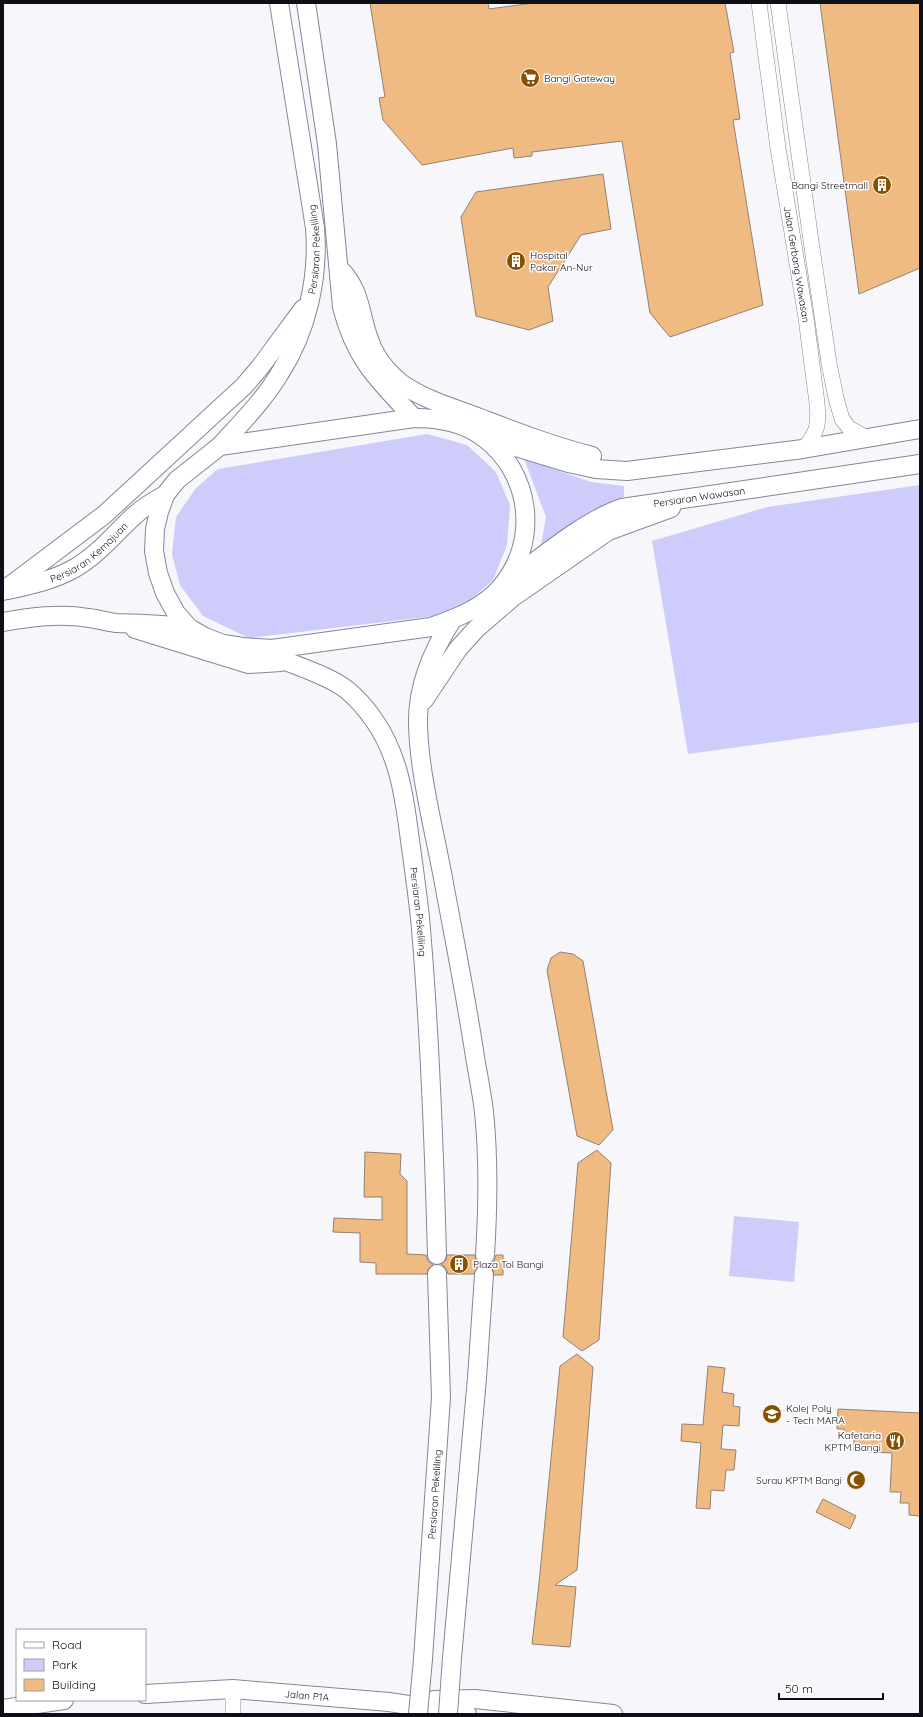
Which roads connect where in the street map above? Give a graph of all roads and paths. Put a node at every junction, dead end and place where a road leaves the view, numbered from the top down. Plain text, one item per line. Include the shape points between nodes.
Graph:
1 (279, 3) edge
2 (306, 3) edge
3 (759, 3) edge
4 (778, 3) edge
5 (339, 268) junction
6 (310, 299) junction
7 (414, 418) junction
8 (920, 429) edge
9 (483, 437) junction
10 (867, 438) junction
11 (220, 446) junction
12 (803, 449) junction
13 (920, 464) edge
14 (626, 471) junction
15 (165, 495) junction
16 (696, 497) junction
17 (501, 587) junction
18 (3, 591) edge
19 (452, 620) junction
20 (3, 622) edge
21 (114, 623) junction
22 (189, 628) junction
23 (252, 648) junction
24 (284, 661) junction
25 (418, 710) junction
26 (437, 1255) dead end
27 (485, 1255) dead end
28 (438, 1274) dead end
29 (484, 1275) dead end
30 (233, 1689) junction
31 (146, 1694) edge
32 (57, 1701) edge
33 (389, 1702) junction
34 (3, 1709) edge
35 (233, 1714) edge
36 (418, 1714) edge
37 (448, 1714) edge
38 (467, 1714) edge
39 (614, 1714) edge

1 - 6 main road, Persiaran Pekeliling via 317,246
2 - 5 main road via 327,144
3 - 12 street, Jalan Gerbang Wawasan via 778,148 818,403 815,432
4 - 10 street, Jalan Gerbang Wawasan via 836,398 842,420 849,428
5 - 7 main road via 342,307 356,348 383,385
5 - 14 main road via 348,277 356,292 367,335 376,355 387,371 403,384 450,407 552,445 598,458
6 - 11 main road, Persiaran Pekeliling via 296,346 280,374
6 - 18 main road via 244,386 104,514
7 - 9 main road via 447,420
7 - 11 main road
8 - 10 main road
9 - 14 main road via 568,463 596,469
9 - 17 main road via 498,450 518,480 526,516 523,545 518,560
10 - 12 main road
11 - 15 main road, Persiaran Pekeliling via 177,480
12 - 14 main road
13 - 16 main road, Persiaran Wawasan
15 - 18 main road, Persiaran Kemajuan via 149,504 76,568 57,577
15 - 22 main road via 155,529 154,551 165,594
16 - 17 main road, Persiaran Wawasan via 622,508 611,512 588,524
16 - 25 main road via 608,531 513,597 476,629 458,649 428,691
17 - 19 main road via 482,604
19 - 23 main road via 431,627 292,647
19 - 25 main road via 426,670
20 - 21 main road via 30,617 63,616
21 - 22 main road via 152,623
21 - 24 main road via 248,664
22 - 23 main road via 223,644
23 - 24 main road, Persiaran Pekeliling
24 - 26 main road, Persiaran Pekeliling via 328,679 346,689 360,703 386,740 403,792 416,880 429,1035
25 - 27 main road via 422,765 484,1111 488,1158
28 - 36 main road, Persiaran Pekeliling, bridge via 441,1397
29 - 37 main road, bridge
30 - 31 main road, Jalan P1A
30 - 33 main road, Jalan P1A
30 - 35 street
32 - 34 main road
33 - 38 main road, Jalan P1A
33 - 39 main road via 475,1699

